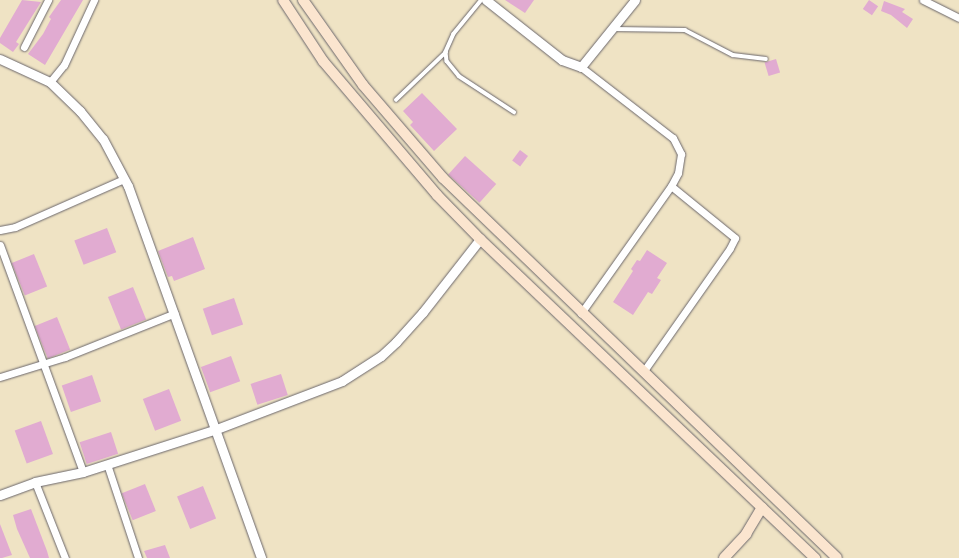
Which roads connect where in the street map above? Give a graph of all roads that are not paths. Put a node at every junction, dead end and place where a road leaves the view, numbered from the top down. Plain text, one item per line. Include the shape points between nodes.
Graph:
1 (48, 0) edge
2 (94, 0) edge
3 (283, 0) edge
4 (303, 0) edge
5 (482, 0) edge
6 (486, 0) edge
7 (635, 0) edge
8 (923, 0) edge
9 (959, 18) edge
10 (612, 29) junction
11 (24, 47) dead end
12 (446, 52) junction
13 (0, 59) edge
14 (766, 59) dead end
15 (581, 67) junction
16 (50, 82) junction
17 (396, 100) dead end
18 (514, 112) dead end
19 (124, 179) junction
20 (671, 186) junction
21 (0, 230) edge
22 (480, 239) junction
23 (0, 245) edge
24 (175, 313) junction
25 (581, 313) junction
26 (42, 364) junction
27 (642, 372) junction
28 (0, 377) edge
29 (214, 430) junction
30 (107, 464) junction
31 (83, 472) junction
32 (35, 482) junction
33 (0, 495) edge
34 (762, 507) junction
35 (65, 558) edge
36 (138, 558) edge
37 (261, 558) edge
38 (724, 558) edge
39 (815, 558) edge
40 (837, 558) edge

1 - 11 street
2 - 16 street via 64,65
3 - 22 main road via 324,60 368,115 437,195
4 - 25 main road via 363,85 424,156
5 - 12 lane via 454,34
6 - 15 street via 562,60
7 - 10 street
8 - 9 street
10 - 14 lane via 685,30 733,55
10 - 15 street
12 - 17 lane
12 - 18 lane via 451,69 458,76
13 - 16 street
15 - 20 street via 678,145 681,162
16 - 19 street via 80,111 103,140
19 - 21 street via 15,228
19 - 24 street
20 - 25 street
20 - 27 street via 735,238
22 - 29 street via 423,312 381,356 342,381
22 - 34 main road
23 - 26 street
24 - 26 street
24 - 29 street
25 - 27 main road
26 - 28 street
26 - 31 street
27 - 40 main road
29 - 30 street
29 - 37 street
30 - 31 street
30 - 36 street
31 - 32 street
32 - 33 street
32 - 35 street
34 - 38 main road via 746,534
34 - 39 main road

